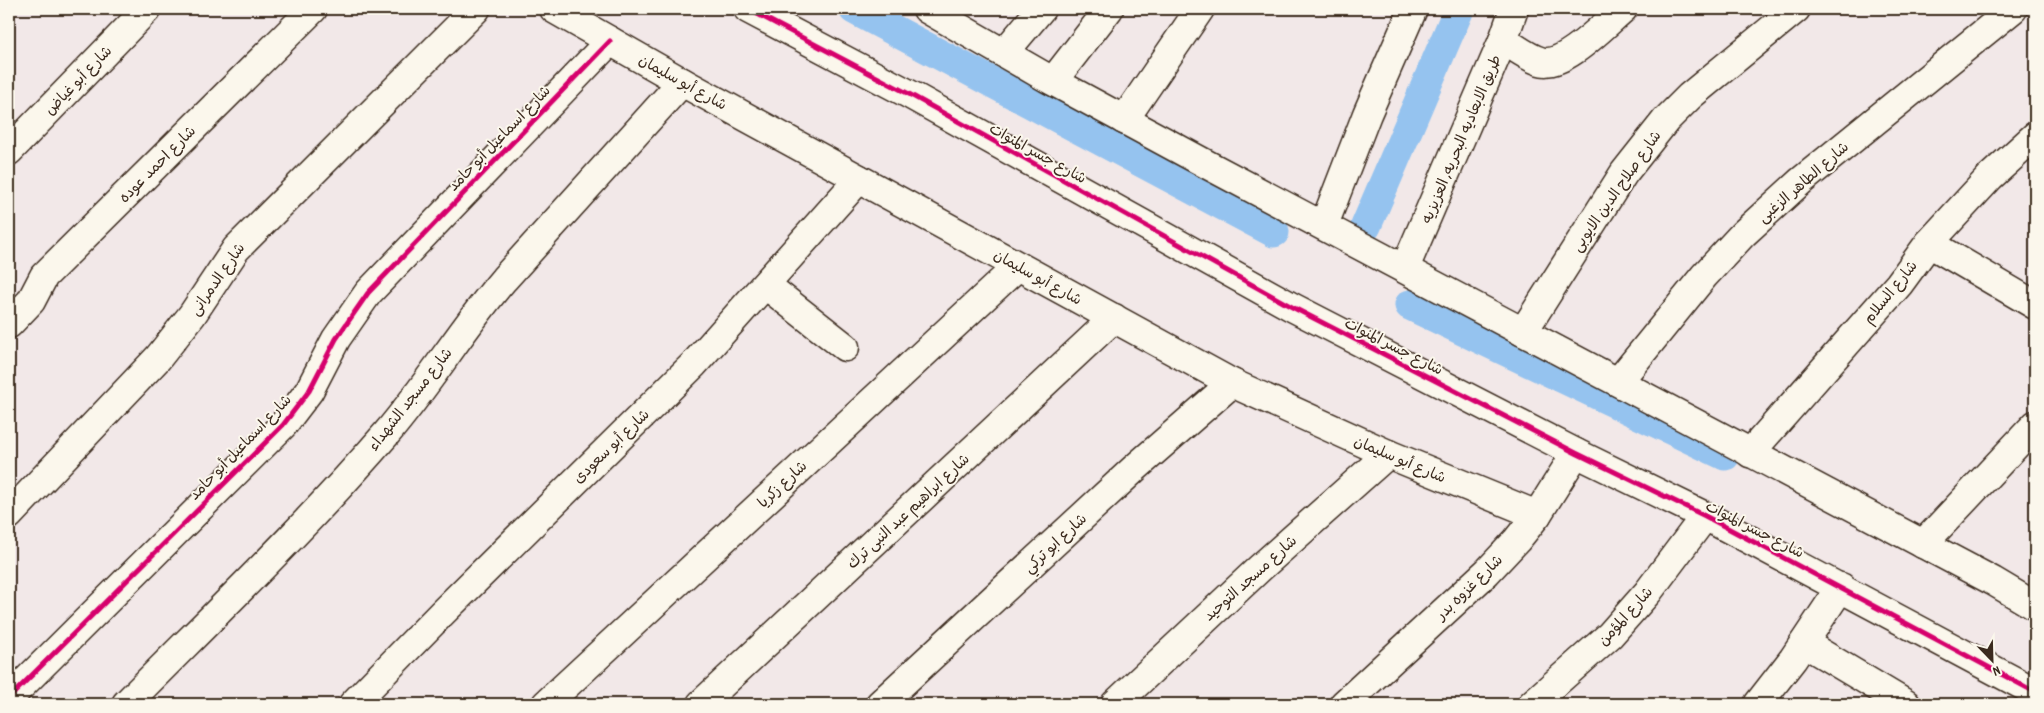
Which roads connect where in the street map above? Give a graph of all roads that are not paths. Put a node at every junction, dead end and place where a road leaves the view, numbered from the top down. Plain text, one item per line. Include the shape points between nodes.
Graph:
1 (147, 9) edge
2 (313, 9) edge
3 (476, 9) edge
4 (554, 9) edge
5 (748, 9) edge
6 (927, 9) edge
7 (1041, 9) edge
8 (1109, 9) edge
9 (1200, 9) edge
10 (1413, 9) edge
11 (1514, 9) edge
12 (1623, 9) edge
13 (1796, 9) edge
14 (2013, 9) edge
15 (1503, 40) junction
16 (610, 41) junction
17 (1004, 53) junction
18 (1052, 81) junction
19 (682, 82) junction
20 (1124, 120) junction
21 (2035, 136) edge
22 (9, 150) edge
23 (859, 179) junction
24 (1324, 225) junction
25 (1929, 243) junction
26 (1018, 266) junction
27 (1405, 268) junction
28 (766, 285) junction
29 (2035, 305) edge
30 (1114, 318) junction
31 (9, 324) edge
32 (1522, 332) junction
33 (845, 347) dead end
34 (1618, 382) junction
35 (1232, 383) junction
36 (2035, 425) edge
37 (1576, 453) junction
38 (1750, 453) junction
39 (1388, 454) junction
40 (9, 515) edge
41 (1537, 515) junction
42 (1705, 516) junction
43 (1923, 544) junction
44 (1841, 587) junction
45 (2035, 606) edge
46 (1804, 643) junction
47 (2035, 692) edge
48 (9, 698) edge
49 (126, 704) edge
50 (354, 704) edge
51 (546, 704) edge
52 (701, 704) edge
53 (880, 704) edge
54 (1114, 704) edge
55 (1344, 704) edge
56 (1532, 704) edge
57 (1758, 704) edge
58 (1906, 704) edge

1 - 22 street, شارع أبو غياض
2 - 31 street, شارع احمد عوده via 44,276 31,301
3 - 40 street, شارع الدمرانى via 242,242 220,270 192,316 158,358
4 - 16 street, شارع أبو سليمان
5 - 37 street, شارع جسر المنوات via 1292,307
6 - 17 street
7 - 17 street
8 - 18 street
9 - 20 street
10 - 24 street via 1367,114
11 - 15 street, طريق الابعاديه البحريه, العزيزيه
12 - 15 street via 1567,56 1554,62 1541,62
13 - 32 street, شارع صلاح الدين الايوبى via 1690,96 1666,120 1624,173
14 - 34 street, شارع الطاهر الزغبى via 1801,181 1743,234 1704,276
15 - 27 street, طريق الابعاديه البحريه, العزيزيه
16 - 19 street, شارع أبو سليمان
16 - 48 street, شارع اسماعيل أبو حامد via 368,293 336,340 309,391 282,425
17 - 18 street
18 - 20 street
19 - 23 street, شارع أبو سليمان
19 - 49 street, شارع مسجد الشهداء via 492,293 387,432 271,557
20 - 24 street
21 - 25 street, شارع السلام via 1990,177
23 - 26 street, شارع أبو سليمان
23 - 28 street, شارع أبو سعودى
24 - 27 street
25 - 29 street
25 - 38 street, شارع السلام via 1899,284
26 - 30 street, شارع أبو سليمان
26 - 51 street, شارع زكريا
27 - 32 street
28 - 33 street
28 - 50 street, شارع أبو سعودى via 694,364
30 - 35 street, شارع أبو سليمان
30 - 52 street, شارع ابراهيم عبد النبى ترك
32 - 34 street
34 - 38 street
35 - 39 street, شارع أبو سليمان
35 - 53 street, شارع ابو تركي via 1135,468
36 - 43 street
37 - 41 street, شارع غزوه بدر
37 - 42 street, شارع جسر المنوات
38 - 43 street
39 - 41 street, شارع أبو سليمان
39 - 54 street, شارع مسجد التوحيد
41 - 55 street, شارع غزوه بدر via 1487,572
42 - 44 street, شارع جسر المنوات
42 - 56 street, شارع المؤمن via 1610,636
43 - 45 street
44 - 46 street
44 - 47 street, شارع جسر المنوات
46 - 57 street
46 - 58 street

